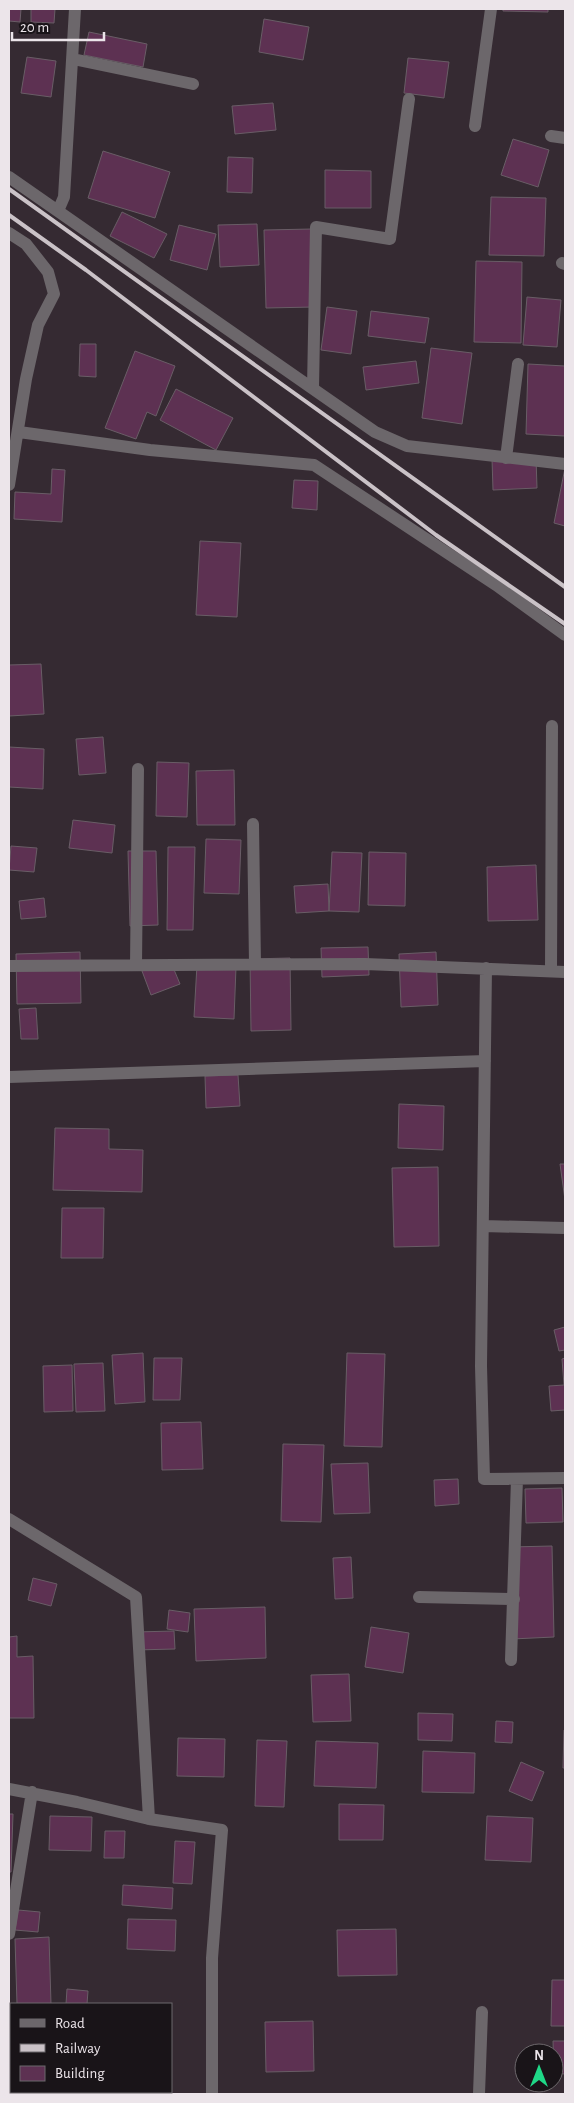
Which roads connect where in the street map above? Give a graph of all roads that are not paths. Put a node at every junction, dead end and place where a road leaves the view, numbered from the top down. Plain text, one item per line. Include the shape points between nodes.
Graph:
1 (76, 9) edge
2 (491, 9) edge
3 (72, 59) junction
4 (193, 84) dead end
5 (409, 99) dead end
6 (476, 126) dead end
7 (551, 136) dead end
8 (565, 138) edge
9 (9, 177) edge
10 (58, 211) junction
11 (9, 233) edge
12 (518, 364) dead end
13 (313, 388) junction
14 (19, 432) junction
15 (506, 458) junction
16 (565, 464) edge
17 (9, 485) edge
18 (565, 635) edge
19 (552, 726) dead end
20 (138, 769) dead end
21 (253, 824) dead end
22 (255, 964) junction
23 (136, 965) junction
24 (9, 966) edge
25 (486, 968) junction
26 (551, 971) junction
27 (565, 972) edge
28 (485, 1062) junction
29 (9, 1078) edge
30 (483, 1226) junction
31 (565, 1228) edge
32 (565, 1478) edge
33 (517, 1479) junction
34 (9, 1519) edge
35 (419, 1596) dead end
36 (514, 1599) junction
37 (511, 1660) dead end
38 (9, 1789) edge
39 (32, 1792) junction
40 (149, 1819) junction
41 (9, 1934) edge
42 (482, 2012) dead end
43 (212, 2094) edge
44 (479, 2094) edge

1 - 3 street
2 - 6 street
3 - 4 street
3 - 10 street via 64,197
5 - 13 street via 390,239 316,227
7 - 8 street
9 - 10 street
10 - 13 street
11 - 14 street via 26,244 48,272 54,294 38,325 26,378
12 - 15 street
13 - 15 street via 375,432 407,446
14 - 17 street
14 - 18 street via 150,450 314,465 496,585
15 - 16 street
19 - 26 street
20 - 23 street
21 - 22 street
22 - 23 street
22 - 25 street
23 - 24 street
25 - 26 street
25 - 28 street
26 - 27 street
28 - 29 street
28 - 30 street
30 - 31 street
30 - 33 street via 481,1366 484,1479
32 - 33 street
33 - 36 street
34 - 40 street via 136,1597
35 - 36 street
36 - 37 street
38 - 39 street
39 - 40 street
39 - 41 street
40 - 43 street via 222,1830 212,1958
42 - 44 street

